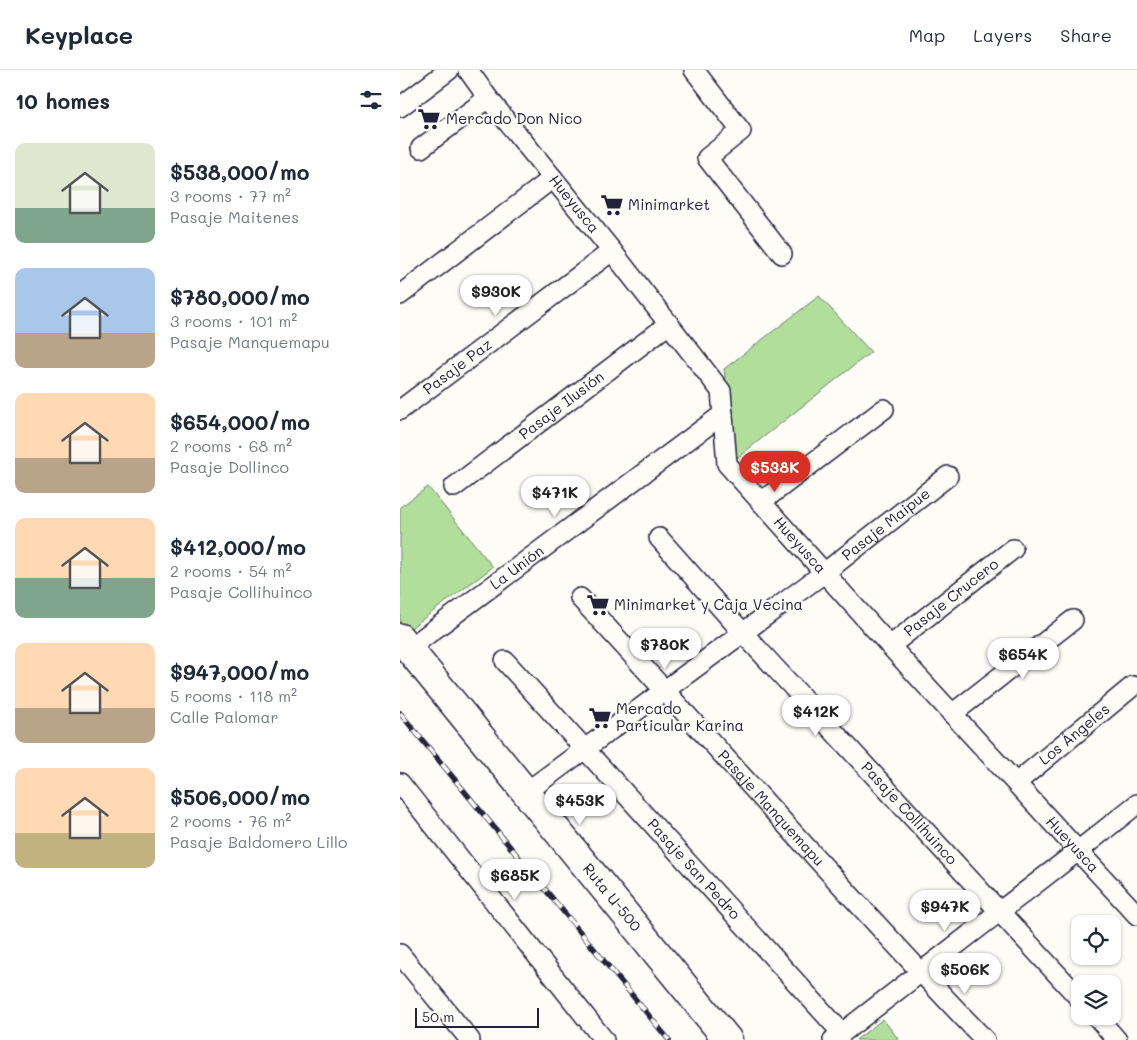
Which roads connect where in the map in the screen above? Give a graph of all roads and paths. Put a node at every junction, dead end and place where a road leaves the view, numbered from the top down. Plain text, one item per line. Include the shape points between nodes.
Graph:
1 (449, 70) edge
2 (468, 70) edge
3 (694, 70) edge
4 (488, 98) junction
5 (400, 107) edge
6 (421, 148) dead end
7 (553, 178) junction
8 (612, 251) junction
9 (782, 254) dead end
10 (400, 295) edge
11 (669, 324) junction
12 (884, 409) dead end
13 (400, 410) edge
14 (723, 414) junction
15 (948, 476) dead end
16 (454, 487) dead end
17 (761, 502) junction
18 (659, 538) dead end
19 (1012, 549) dead end
20 (824, 573) junction
21 (580, 598) dead end
22 (1073, 620) dead end
23 (743, 633) junction
24 (404, 644) edge
25 (890, 646) junction
26 (506, 661) dead end
27 (1133, 686) dead end
28 (665, 690) junction
29 (952, 714) junction
30 (585, 749) junction
31 (400, 783) edge
32 (1016, 783) junction
33 (525, 793) junction
34 (1137, 804) edge
35 (1078, 851) junction
36 (1000, 912) junction
37 (1137, 915) edge
38 (400, 954) edge
39 (920, 973) junction
40 (1071, 989) edge
41 (1104, 1025) edge
42 (837, 1036) edge
43 (470, 1040) edge
44 (604, 1040) edge
45 (728, 1040) edge
46 (985, 1040) edge
47 (1117, 1040) edge

1 - 5 street
2 - 4 street, Hueyusca
3 - 9 street via 741,131 706,158
4 - 6 street
4 - 7 street, Hueyusca
7 - 8 street, Hueyusca
7 - 10 street
8 - 11 street, Hueyusca
8 - 13 street, Pasaje Paz
11 - 14 street, Hueyusca via 721,391
11 - 16 street, Pasaje Ilusión
12 - 17 street
14 - 17 street, Hueyusca via 727,464
14 - 24 street, La Unión
15 - 20 street, Pasaje Maipue
17 - 20 street, Hueyusca
18 - 23 street, Pasaje Collihuinco
19 - 25 street, Pasaje Crucero
20 - 23 street, Pasaje Maipue
20 - 25 street, Hueyusca
21 - 28 street, Pasaje Manquemapu
22 - 29 street
23 - 28 street, Pasaje Maipue
23 - 36 street, Pasaje Collihuinco
24 - 33 street, Ruta U-500
25 - 29 street, Hueyusca
26 - 30 street, Pasaje San Pedro
27 - 32 street, Los Ángeles
28 - 30 street, Pasaje Maipue
28 - 39 street, Pasaje Manquemapu
29 - 32 street, Hueyusca
30 - 33 street, Pasaje Maipue
30 - 42 street, Pasaje San Pedro
31 - 44 street
32 - 35 street, Hueyusca
33 - 45 street, Ruta U-500
34 - 35 street
35 - 36 street
35 - 37 street, Hueyusca
36 - 39 street
36 - 40 street, Pasaje Collihuinco
38 - 43 street
39 - 42 street
39 - 46 street, Pasaje Manquemapu
41 - 47 street

